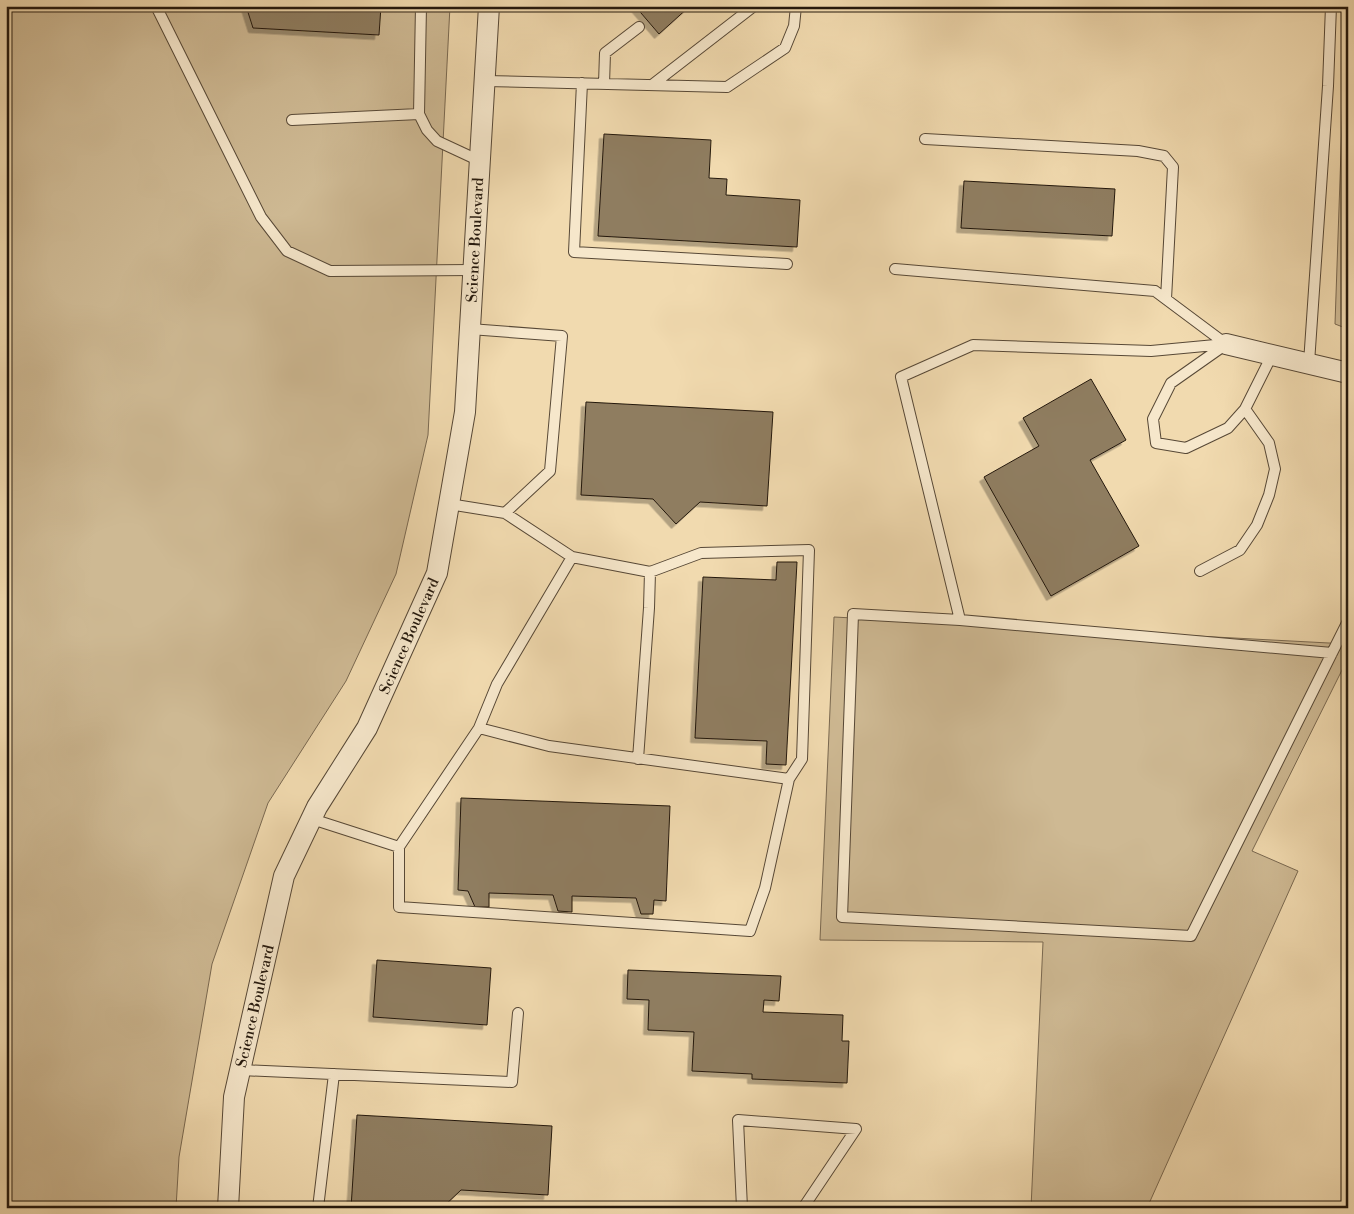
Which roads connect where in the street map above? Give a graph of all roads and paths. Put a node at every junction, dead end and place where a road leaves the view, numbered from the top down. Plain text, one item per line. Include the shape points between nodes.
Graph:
1 (156, 6) edge
2 (421, 6) edge
3 (489, 6) edge
4 (754, 6) edge
5 (796, 6) edge
6 (1331, 6) edge
7 (639, 27) dead end
8 (485, 80) junction
9 (582, 83) junction
10 (604, 84) junction
11 (652, 85) junction
12 (419, 114) junction
13 (292, 120) dead end
14 (925, 139) dead end
15 (480, 161) junction
16 (787, 264) dead end
17 (895, 269) dead end
18 (474, 270) junction
19 (1166, 299) junction
20 (470, 329) junction
21 (1226, 344) junction
22 (1272, 355) junction
23 (1309, 363) junction
24 (1348, 372) edge
25 (1245, 410) junction
26 (449, 504) junction
27 (506, 513) junction
28 (572, 557) junction
29 (1200, 571) dead end
30 (650, 572) junction
31 (960, 620) junction
32 (1348, 621) edge
33 (1332, 652) junction
34 (479, 728) junction
35 (638, 759) junction
36 (789, 780) junction
37 (312, 819) junction
38 (399, 847) junction
39 (518, 1013) dead end
40 (240, 1070) junction
41 (334, 1074) junction
42 (228, 1208) edge
43 (318, 1208) edge
44 (742, 1208) edge
45 (803, 1208) edge

1 - 18 lane via 261,217 287,251 330,271
2 - 12 lane
3 - 8 street, Science Boulevard
4 - 11 lane
5 - 11 lane via 794,26 784,48 727,87
6 - 23 lane
7 - 10 lane via 605,53
8 - 9 lane
8 - 15 street, Science Boulevard
9 - 10 lane
9 - 16 lane via 574,252
10 - 11 lane
12 - 13 lane
12 - 15 lane via 437,141
14 - 19 lane via 1138,151 1164,156 1173,167
15 - 18 street, Science Boulevard
17 - 19 lane via 1155,291
18 - 20 street, Science Boulevard
19 - 21 lane
20 - 26 street, Science Boulevard via 465,412
20 - 27 lane via 562,336 550,471
21 - 22 street
21 - 25 lane via 1171,383 1153,419 1156,443 1186,448 1228,428
21 - 31 lane via 1151,351 973,345 900,377
22 - 23 street
22 - 25 lane
23 - 24 street
25 - 29 lane via 1269,443 1275,469 1269,495 1257,525 1240,550
26 - 27 lane
26 - 37 street, Science Boulevard via 438,573 367,728
27 - 28 lane
28 - 30 lane
28 - 34 lane via 497,684
30 - 35 lane
30 - 36 lane via 701,553 809,550 802,759
31 - 33 lane
31 - 33 lane via 853,614 842,917 1191,936
32 - 33 lane
34 - 35 lane via 549,746
34 - 38 lane
35 - 36 lane
36 - 38 lane via 764,888 750,931 399,907
37 - 38 lane
37 - 40 street, Science Boulevard via 284,876
39 - 41 lane via 512,1082
40 - 41 lane
40 - 42 street, Science Boulevard via 234,1098
41 - 43 lane
44 - 45 lane via 738,1120 856,1129

